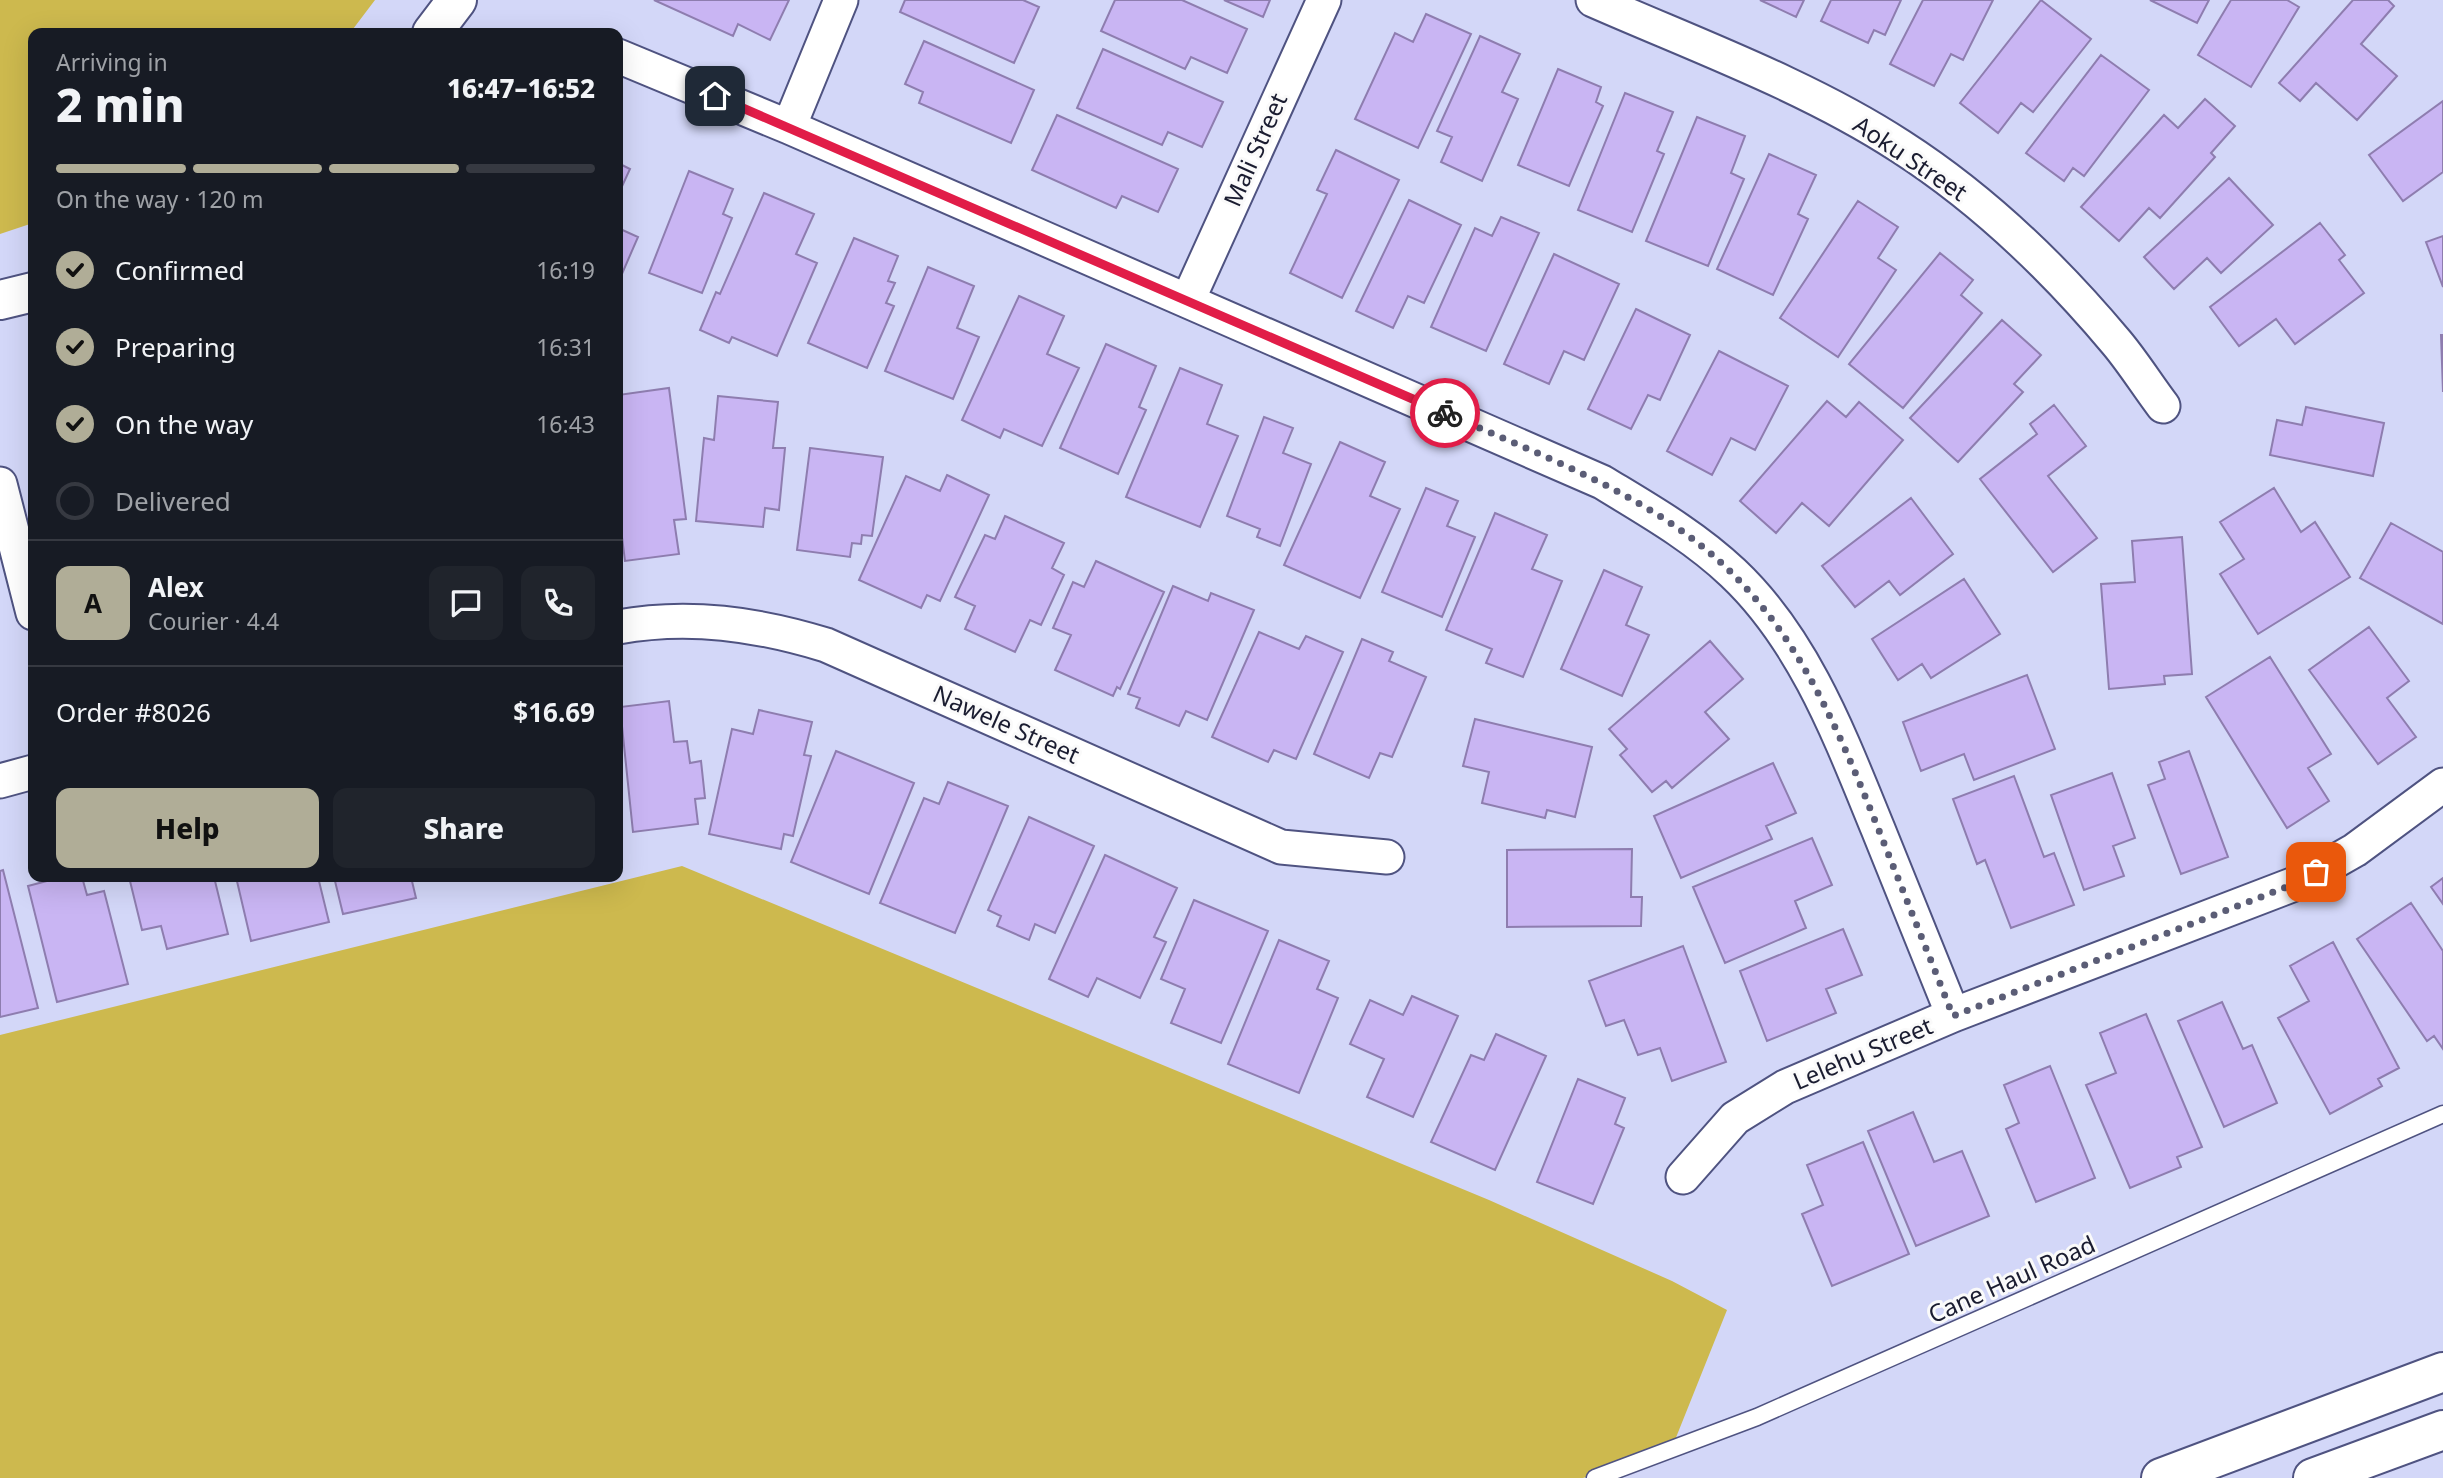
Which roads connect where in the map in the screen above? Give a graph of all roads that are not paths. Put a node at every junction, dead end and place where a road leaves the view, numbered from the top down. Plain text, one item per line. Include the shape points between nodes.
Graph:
1 (457, 0) edge
2 (841, 0) edge
3 (1324, 0) edge
4 (1592, 0) edge
5 (436, 28) edge
6 (623, 57) edge
7 (789, 127) junction
8 (28, 293) edge
9 (0, 300) edge
10 (1188, 300) junction
11 (2163, 406) dead end
12 (0, 484) edge
13 (28, 593) edge
14 (623, 626) edge
15 (28, 773) edge
16 (0, 781) edge
17 (2443, 785) edge
18 (1387, 857) dead end
19 (1953, 1016) junction
20 (2443, 1114) edge
21 (1683, 1177) dead end
22 (2443, 1372) edge
23 (2443, 1430) edge
24 (1595, 1478) edge
25 (2161, 1478) edge
26 (2314, 1478) edge

1 - 5 main road
2 - 7 street
3 - 10 street, Mali Street
4 - 11 street, Aoku Street via 1815,98 1900,146 1970,198 2044,263 2116,342
6 - 7 street
7 - 10 street
8 - 9 main road
10 - 19 street via 1602,482 1682,531 1734,573 1772,617 1821,695
12 - 13 street
14 - 18 street, Nawele Street via 710,621 777,630 826,645 1281,848
15 - 16 street
17 - 19 street, Lelehu Street via 2355,850 2297,883
19 - 21 street, Lelehu Street via 1785,1087 1735,1118
20 - 24 lane, Cane Haul Road via 1757,1417
22 - 25 main road
23 - 26 main road

